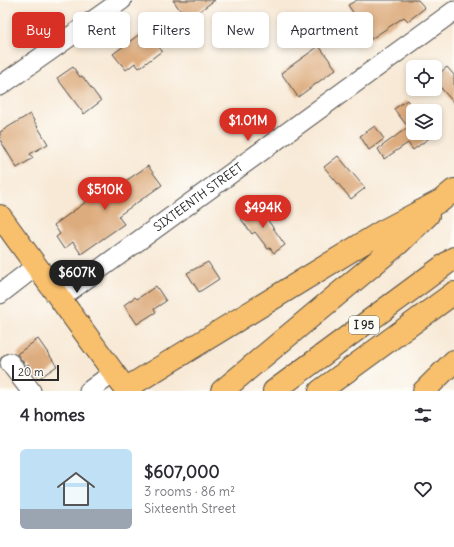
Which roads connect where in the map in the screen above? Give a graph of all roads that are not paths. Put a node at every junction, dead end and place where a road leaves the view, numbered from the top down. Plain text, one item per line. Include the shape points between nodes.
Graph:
1 (122, 0) edge
2 (454, 11) edge
3 (0, 86) edge
4 (448, 195) edge
5 (0, 216) edge
6 (454, 258) edge
7 (36, 266) junction
8 (454, 293) edge
9 (0, 294) edge
10 (60, 298) junction
11 (454, 361) edge
12 (10, 363) dead end
13 (122, 384) edge
14 (31, 391) edge
15 (89, 391) edge
16 (222, 391) edge
17 (274, 391) edge
18 (320, 391) edge
19 (424, 391) edge

1 - 3 street
2 - 10 street, SIXTEENTH STREET
4 - 13 main road
4 - 16 main road via 398,244
5 - 7 main road
6 - 17 main road, I 95
7 - 9 street
7 - 10 main road
8 - 18 main road, I 95
10 - 13 main road
11 - 19 main road
12 - 14 street
13 - 15 street

